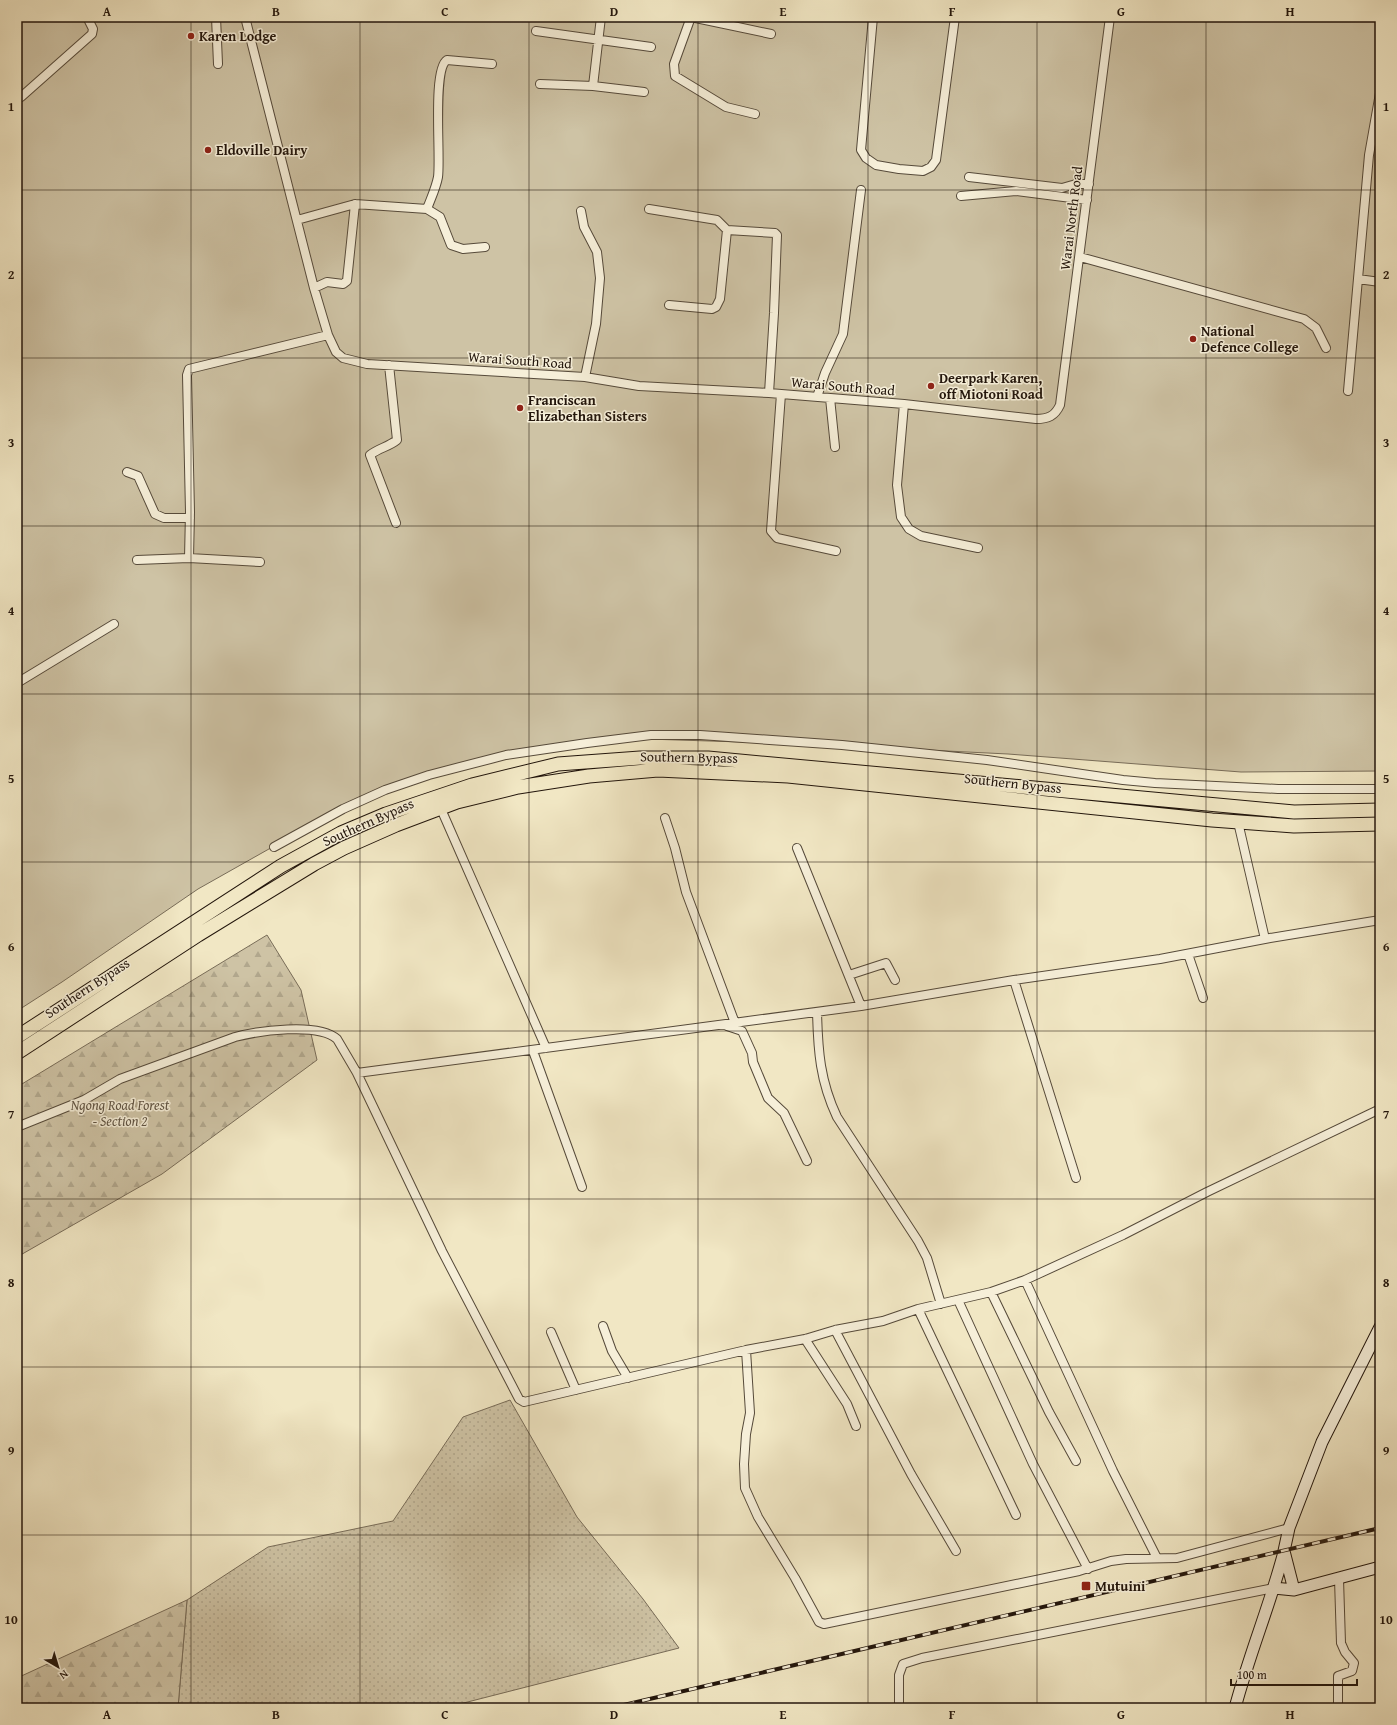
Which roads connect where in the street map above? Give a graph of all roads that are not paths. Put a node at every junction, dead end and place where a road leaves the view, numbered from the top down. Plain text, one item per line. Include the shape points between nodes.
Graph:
1 (87, 17) edge
2 (216, 17) edge
3 (245, 17) edge
4 (601, 17) edge
5 (691, 17) edge
6 (873, 17) edge
7 (955, 17) edge
8 (1110, 17) edge
9 (536, 31) dead end
10 (771, 34) dead end
11 (598, 39) junction
12 (651, 47) dead end
13 (218, 64) dead end
14 (492, 64) dead end
15 (540, 84) dead end
16 (592, 86) junction
17 (644, 92) dead end
18 (1380, 93) edge
19 (21, 97) dead end
20 (755, 114) dead end
21 (969, 177) dead end
22 (1089, 184) junction
23 (861, 190) dead end
24 (961, 196) dead end
25 (1087, 200) junction
26 (355, 204) junction
27 (427, 209) junction
28 (649, 209) dead end
29 (581, 211) dead end
30 (297, 220) junction
31 (727, 230) junction
32 (484, 246) dead end
33 (1080, 257) junction
34 (1358, 279) junction
35 (1380, 282) edge
36 (314, 288) junction
37 (669, 305) dead end
38 (328, 335) junction
39 (1326, 348) dead end
40 (389, 365) junction
41 (585, 377) junction
42 (1348, 391) dead end
43 (768, 393) junction
44 (781, 394) junction
45 (817, 397) junction
46 (830, 398) junction
47 (904, 404) junction
48 (1050, 417) joint
49 (835, 447) dead end
50 (127, 472) dead end
51 (190, 518) junction
52 (396, 523) dead end
53 (978, 548) dead end
54 (836, 551) dead end
55 (189, 558) junction
56 (137, 560) dead end
57 (260, 562) dead end
58 (114, 624) dead end
59 (17, 683) edge
60 (1380, 789) edge
61 (440, 809) junction
62 (1380, 810) edge
63 (665, 818) dead end
64 (1238, 822) junction
65 (1380, 824) edge
66 (274, 847) dead end
67 (797, 848) dead end
68 (1380, 920) edge
69 (1265, 939) junction
70 (1188, 954) junction
71 (848, 975) junction
72 (894, 980) dead end
73 (1014, 980) junction
74 (1203, 998) dead end
75 (861, 1006) junction
76 (817, 1012) junction
77 (735, 1023) junction
78 (725, 1025) junction
79 (17, 1037) edge
80 (546, 1048) junction
81 (533, 1051) junction
82 (17, 1053) edge
83 (357, 1073) junction
84 (1380, 1109) edge
85 (17, 1128) edge
86 (807, 1161) dead end
87 (1076, 1178) dead end
88 (582, 1187) dead end
89 (1025, 1280) junction
90 (991, 1292) junction
91 (958, 1300) junction
92 (941, 1304) junction
93 (918, 1309) junction
94 (603, 1326) dead end
95 (1380, 1327) edge
96 (835, 1330) junction
97 (551, 1332) dead end
98 (805, 1340) junction
99 (746, 1350) junction
100 (628, 1378) junction
101 (576, 1390) junction
102 (856, 1426) dead end
103 (1076, 1461) dead end
104 (1016, 1515) dead end
105 (1289, 1528) junction
106 (956, 1551) dead end
107 (1284, 1551) junction
108 (1157, 1558) junction
109 (1380, 1567) edge
110 (1088, 1568) junction
111 (1339, 1579) junction
112 (1274, 1588) junction
113 (1294, 1590) junction
114 (899, 1708) edge
115 (1235, 1708) edge
116 (1338, 1708) edge

1 - 19 street via 93,29 92,34
2 - 13 street
3 - 30 street, Warai South Road
4 - 11 street
5 - 10 street
5 - 20 street via 674,64 675,76 726,107
6 - 7 street via 862,150 866,158 876,165 922,171 932,167 936,160
8 - 22 street, Warai North Road
9 - 11 street
11 - 12 street
11 - 16 street
14 - 27 street via 447,60 443,65 439,86 438,177
15 - 16 street
16 - 17 street
18 - 34 street via 1369,155
21 - 22 street via 1062,188
22 - 25 street, Warai North Road
23 - 45 street via 843,334 824,373
24 - 25 street via 1016,191
25 - 33 street, Warai North Road
26 - 27 street
26 - 30 street
26 - 36 street via 347,281 343,284 327,282
27 - 32 street via 440,217 451,245 463,248
28 - 31 street via 717,220
29 - 41 street via 584,227 597,252 600,278 596,324
30 - 36 street, Warai South Road
31 - 37 street via 719,303 712,309
31 - 43 street via 775,233 778,238
33 - 39 street via 1304,319 1316,328
33 - 48 street, Warai North Road via 1061,400 1056,413
34 - 35 street
34 - 42 street
36 - 38 street, Warai South Road
38 - 40 street, Warai South Road via 336,352 343,358 367,364
38 - 51 street via 189,369 187,375
40 - 41 street, Warai South Road
40 - 52 street via 397,440 370,455
41 - 43 street, Warai South Road via 639,386
43 - 44 street, Warai South Road
44 - 45 street, Warai South Road
44 - 54 street via 771,531 777,538
45 - 46 street, Warai South Road
46 - 47 street, Warai South Road
46 - 49 street
47 - 48 street, Warai South Road via 1036,420
47 - 53 street via 897,485 901,517 909,529 921,536
50 - 51 street via 138,476 155,514 164,518
51 - 55 street
55 - 56 street
55 - 57 street
58 - 59 street
60 - 66 street via 1278,789 1155,783 987,760 842,745 700,735 651,735 506,755 429,775 385,790 343,809
61 - 64 highway, Southern Bypass via 457,802 518,787 589,776 658,770 788,776
61 - 80 street
61 - 82 highway, Southern Bypass via 396,825 314,864 198,935
62 - 79 highway, Southern Bypass via 1294,812 708,758 640,758 558,764 472,785 386,814 306,851 190,923
63 - 77 street via 686,892
64 - 65 highway, Southern Bypass via 1294,826
64 - 69 street
67 - 71 street
68 - 69 street
69 - 70 street
70 - 73 street
70 - 74 street
71 - 72 street via 886,963
71 - 75 street
73 - 75 street
73 - 87 street
75 - 76 street
76 - 77 street
76 - 92 street via 818,1052 829,1100 836,1116 918,1241 927,1258
77 - 78 street
78 - 80 street
78 - 86 street via 742,1031 768,1098 784,1113
80 - 81 street
81 - 83 street
81 - 88 street
83 - 85 street via 332,1035 300,1029 252,1033 120,1079 84,1100
83 - 101 street via 442,1251 519,1399 527,1401
84 - 89 street
89 - 90 street
89 - 108 street via 1113,1471
90 - 91 street
90 - 103 street via 1048,1412
91 - 92 street
91 - 110 street via 1033,1464
92 - 93 street
93 - 96 street via 883,1322
93 - 104 street
94 - 100 street via 612,1351
95 - 105 main road via 1322,1442
96 - 98 street
96 - 106 street via 911,1474
97 - 101 street
98 - 99 street
98 - 102 street via 847,1404
99 - 100 street
99 - 110 street via 750,1413 744,1464 745,1488 758,1517 819,1622 824,1624
100 - 101 street
105 - 107 main road
105 - 108 street via 1178,1558
107 - 112 main road
107 - 113 main road
108 - 110 street via 1111,1561
109 - 111 main road
111 - 113 main road
111 - 116 street via 1341,1643 1354,1663 1352,1671 1338,1676
112 - 113 main road
112 - 114 street via 922,1658 903,1664 899,1675
112 - 115 main road

